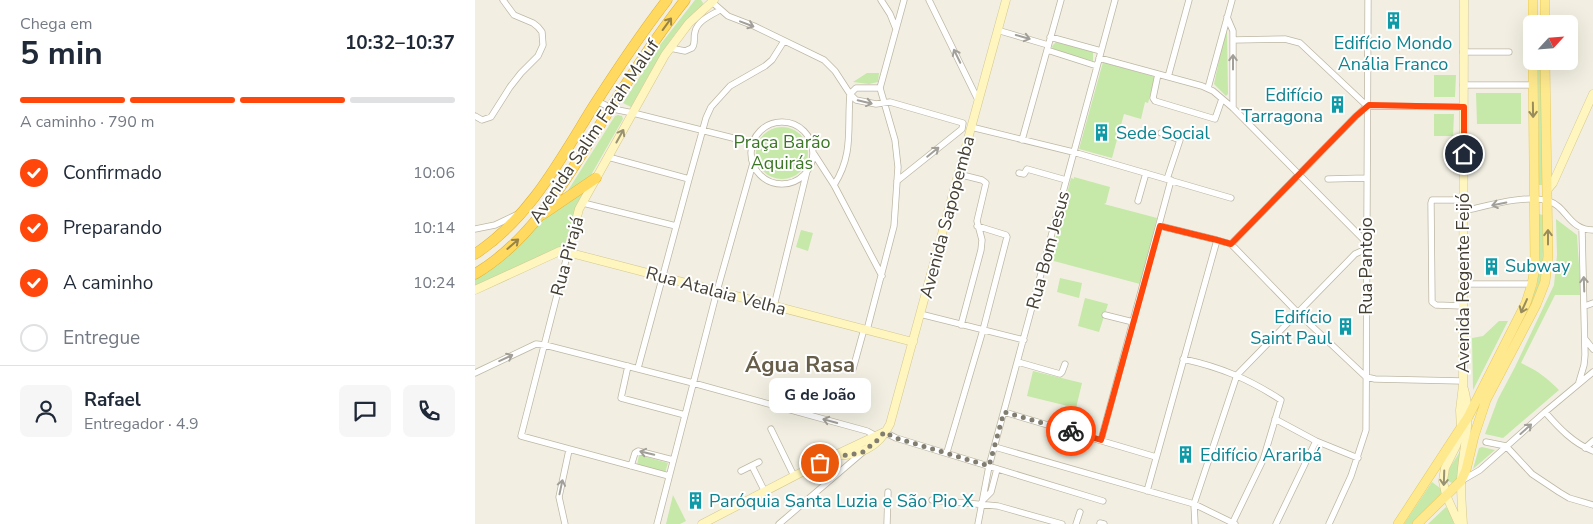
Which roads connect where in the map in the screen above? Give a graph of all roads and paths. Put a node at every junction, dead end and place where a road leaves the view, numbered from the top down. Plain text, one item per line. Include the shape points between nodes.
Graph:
1 (503, 0) edge
2 (667, 0) edge
3 (685, 0) edge
4 (881, 0) edge
5 (904, 0) edge
6 (929, 0) edge
7 (1005, 0) edge
8 (1061, 0) edge
9 (1115, 0) edge
10 (1189, 0) edge
11 (1232, 0) edge
12 (1368, 0) edge
13 (1464, 0) edge
14 (1533, 0) edge
15 (1545, 0) edge
16 (712, 1) edge
17 (720, 10) junction
18 (1533, 15) edge
19 (1545, 15) edge
20 (1227, 17) junction
21 (896, 30) junction
22 (997, 30) junction
23 (1050, 37) junction
24 (1233, 40) junction
25 (784, 41) junction
26 (670, 48) junction
27 (1048, 48) junction
28 (1101, 51) junction
29 (1463, 52) junction
30 (1509, 52) dead end
31 (1099, 58) junction
32 (1097, 66) junction
33 (1533, 70) edge
34 (1545, 70) edge
35 (1158, 74) junction
36 (1168, 77) junction
37 (1463, 85) junction
38 (1533, 85) junction
39 (880, 88) junction
40 (1207, 88) junction
41 (850, 94) junction
42 (1593, 94) edge
43 (1222, 99) junction
44 (978, 100) junction
45 (597, 102) junction
46 (883, 103) junction
47 (1367, 106) junction
48 (1464, 107) junction
49 (610, 108) junction
50 (1233, 108) junction
51 (633, 113) junction
52 (475, 116) edge
53 (971, 128) junction
54 (702, 130) junction
55 (958, 132) junction
56 (1161, 133) dead end
57 (967, 140) junction
58 (1022, 140) junction
59 (753, 143) junction
60 (1073, 152) junction
61 (813, 154) junction
62 (608, 157) junction
63 (753, 163) junction
64 (807, 171) junction
65 (1019, 173) dead end
66 (1146, 173) junction
67 (958, 174) junction
68 (1299, 174) junction
69 (596, 178) junction
70 (1366, 178) junction
71 (689, 179) junction
72 (1328, 179) dead end
73 (1066, 180) junction
74 (1169, 180) junction
75 (897, 182) junction
76 (834, 184) junction
77 (1548, 189) junction
78 (1231, 198) dead end
79 (1463, 200) junction
80 (1535, 200) junction
81 (1138, 201) dead end
82 (1548, 201) junction
83 (583, 203) junction
84 (1463, 211) junction
85 (523, 213) junction
86 (538, 218) junction
87 (676, 226) junction
88 (977, 226) junction
89 (1160, 226) junction
90 (475, 229) edge
91 (1582, 229) junction
92 (1593, 230) edge
93 (1217, 240) junction
94 (1231, 244) junction
95 (1366, 246) junction
96 (568, 252) junction
97 (475, 254) edge
98 (475, 274) edge
99 (882, 276) junction
100 (662, 277) junction
101 (1463, 284) junction
102 (1532, 284) junction
103 (475, 290) edge
104 (717, 291) junction
105 (1593, 303) edge
106 (774, 306) junction
107 (1463, 306) junction
108 (1585, 306) junction
109 (1298, 313) junction
110 (920, 314) junction
111 (1105, 315) dead end
112 (1133, 322) junction
113 (961, 325) junction
114 (866, 330) junction
115 (983, 330) junction
116 (1585, 339) junction
117 (1024, 340) junction
118 (913, 342) junction
119 (545, 345) junction
120 (1593, 349) edge
121 (1183, 359) junction
122 (1018, 362) junction
123 (1065, 364) dead end
124 (628, 366) junction
125 (638, 368) junction
126 (853, 370) dead end
127 (1593, 372) edge
128 (475, 373) edge
129 (1237, 375) junction
130 (1366, 378) junction
131 (693, 383) junction
132 (1463, 383) junction
133 (1578, 384) junction
134 (1004, 412) junction
135 (1545, 412) junction
136 (685, 415) junction
137 (1467, 417) junction
138 (1275, 419) junction
139 (1461, 428) junction
140 (771, 430) dead end
141 (880, 435) junction
142 (865, 440) junction
143 (1101, 440) junction
144 (1317, 441) junction
145 (1593, 441) edge
146 (1486, 442) dead end
147 (1506, 446) junction
148 (995, 447) junction
149 (1585, 448) junction
150 (569, 450) junction
151 (1593, 451) edge
152 (863, 452) junction
153 (947, 452) junction
154 (850, 455) junction
155 (833, 456) junction
156 (1156, 457) junction
157 (1358, 458) junction
158 (673, 460) junction
159 (759, 462) dead end
160 (631, 466) junction
161 (752, 466) junction
162 (989, 466) junction
163 (997, 470) junction
164 (741, 471) dead end
165 (841, 471) junction
166 (669, 476) junction
167 (794, 476) junction
168 (1461, 481) junction
169 (1147, 491) junction
170 (765, 492) junction
171 (888, 492) dead end
172 (1446, 495) junction
173 (931, 500) dead end
174 (1103, 501) dead end
175 (983, 502) junction
176 (1194, 504) junction
177 (1593, 504) edge
178 (1080, 512) dead end
179 (565, 524) edge
180 (657, 524) edge
181 (702, 524) edge
182 (779, 524) edge
183 (887, 524) edge
184 (978, 524) edge
185 (1062, 524) edge
186 (1076, 524) edge
187 (1195, 524) edge
188 (1233, 524) edge
189 (1276, 524) edge
190 (1329, 524) edge
191 (1398, 524) edge
192 (1417, 524) edge
193 (1459, 524) edge
194 (1463, 524) edge

1 - 52 street via 515,16 538,27 543,44 538,56 503,97 496,113 482,120
2 - 45 highway, Avenida Salim Farah Maluf
49 -> 3 highway, Avenida Salim Farah Maluf
4 - 21 street
5 - 21 street
44 -> 6 street
7 - 22 main road, Avenida Sapopemba
8 - 23 street
9 - 28 street, Rua Bom Jesus
10 - 36 street
11 - 20 street
12 - 47 street, Rua Pantojo
13 - 29 main road, Avenida Regente Feijó
14 - 18 main road
15 - 19 main road
16 - 17 street
16 - 26 main road, Rua Pirajá
17 -> 25 street
17 - 26 street via 697,27 692,48 685,51
20 - 24 street
20 - 40 street
21 - 39 street
22 -> 27 street
22 - 44 main road, Avenida Sapopemba
23 - 27 street
23 - 28 street
24 - 47 street via 1285,39 1300,43
50 -> 24 street
25 - 41 street via 824,60 841,78
25 - 54 street via 773,60 738,80 719,96
26 - 51 main road, Rua Pirajá
27 - 32 street
27 - 58 street
28 - 31 street, Rua Bom Jesus
29 - 30 street
29 - 37 main road, Avenida Regente Feijó
31 - 32 street, Rua Bom Jesus
31 - 35 street
32 - 60 street, Rua Bom Jesus
33 - 38 main road
34 - 77 main road
35 - 36 street
35 - 43 street via 1155,102 1215,119
36 - 40 street
37 - 38 street
37 - 48 main road, Avenida Regente Feijó
38 -> 80 main road
39 - 41 street via 856,88
39 - 46 street
40 - 43 street
41 -> 46 street via 856,100
41 - 76 street via 847,155
42 - 77 main road
43 - 50 street
44 - 53 main road, Avenida Sapopemba
45 - 49 street
45 - 85 highway, Avenida Salim Farah Maluf
46 - 55 street via 960,122 963,127
46 - 75 street via 895,140
47 - 48 street
47 - 68 street
47 - 70 street, Rua Pantojo
48 - 79 main road, Avenida Regente Feijó
49 - 51 street
49 - 86 highway, Avenida Salim Farah Maluf
50 - 68 street
51 - 54 street
62 -> 51 main road, Rua Pirajá
53 - 57 main road, Avenida Sapopemba
53 - 58 street
54 - 59 street
54 - 71 street
55 - 57 street
75 -> 55 street
56 - 74 street via 1180,140
57 - 67 main road, Avenida Sapopemba
58 - 60 street
59 - 61 street via 764,127 783,121 802,128 813,145
59 - 63 street
60 - 66 street
60 - 73 street, Rua Bom Jesus
61 - 64 street
61 - 76 street
62 - 69 main road, Rua Pirajá
62 - 71 street
63 - 64 street via 765,178 783,184 801,178
63 - 104 street
64 - 106 street
65 - 73 street via 1024,174 1027,169
66 - 74 street
66 - 81 street
67 - 88 street via 985,183
67 - 110 main road, Avenida Sapopemba
68 - 94 street
68 - 95 street
69 - 83 main road, Rua Pirajá
69 - 86 highway
70 - 72 street
70 - 95 street, Rua Pantojo
71 - 87 street
73 - 117 street, Rua Bom Jesus
74 - 78 street
74 - 89 street
75 - 99 street via 894,226
76 - 99 street
77 - 82 main road
79 - 84 main road, Avenida Regente Feijó
79 - 107 street via 1432,200 1431,203 1432,302
80 - 82 street
80 -> 84 street
80 - 102 main road
82 - 91 street
168 -> 82 main road via 1487,400 1532,315 1545,282
83 - 87 street
83 - 96 main road, Rua Pirajá
84 - 101 main road, Avenida Regente Feijó
85 - 90 street
85 - 97 highway, Avenida Salim Farah Maluf
98 -> 86 highway, Avenida Salim Farah Maluf via 522,236
87 - 100 street
88 - 113 street via 982,244
88 - 115 street via 1007,237
89 - 93 street
89 - 112 street
91 - 92 street
108 -> 91 street
93 - 94 street
93 - 121 street
94 - 109 street
95 - 109 street
95 - 130 street, Rua Pantojo
96 - 100 main road, Rua Atalaia Velha
96 - 103 main road via 560,251
96 - 119 street, Rua Pirajá
99 - 114 street
100 - 104 main road, Rua Atalaia Velha
100 - 125 street
101 - 102 street
101 - 107 main road, Avenida Regente Feijó
102 -> 137 main road via 1526,303
104 - 106 main road, Rua Atalaia Velha
104 - 131 street
105 - 108 street
106 - 114 main road, Rua Atalaia Velha
107 - 132 main road, Avenida Regente Feijó
108 - 116 street
109 - 129 street
109 - 130 street
110 - 113 street
110 - 118 main road, Avenida Sapopemba
111 - 112 street
112 - 143 street
113 - 115 street
114 - 118 main road, Rua Atalaia Velha
114 - 126 street
115 - 117 street
115 - 153 street
116 - 120 street
116 - 133 street via 1584,365
117 - 122 street, Rua Bom Jesus
118 - 141 main road, Avenida Sapopemba via 889,427
119 - 124 street
128 -> 119 street via 535,344
119 - 150 street, Rua Pirajá via 521,435 522,438
121 - 129 street
121 - 156 street
122 - 123 street via 1060,374
122 - 134 street, Rua Bom Jesus
124 - 125 street
124 - 136 street via 621,398
125 - 131 street
127 - 133 street
129 - 138 street via 1280,400
129 - 176 street
130 - 132 street
130 - 157 street, Rua Pantojo via 1366,433
131 - 136 street
141 -> 131 street
132 - 137 main road, Avenida Regente Feijó
132 - 139 main road, Avenida Regente Feijó
133 - 135 street
134 - 143 street
134 - 148 street, Rua Bom Jesus
147 -> 135 street
135 - 149 street via 1571,439
136 - 158 street
137 - 139 main road
137 - 168 main road, Avenida Regente Feijó
138 - 144 street
138 - 188 street via 1263,460
139 -> 172 main road, Avenida Regente Feijó via 1443,473
139 - 191 main road
140 - 167 street
141 - 142 main road, Avenida Sapopemba
141 - 152 main road, Avenida Sapopemba
141 - 153 street
142 - 154 main road
142 - 155 main road, Avenida Sapopemba
143 - 156 street
144 - 157 street
144 - 189 street
145 - 149 street
146 - 147 street
147 - 168 street via 1480,470
147 - 177 street via 1547,485 1569,498
148 - 162 street, Rua Bom Jesus
148 - 169 street
149 - 151 street
150 - 160 street, Rua Pirajá
179 -> 150 street via 559,497
152 - 154 main road, Avenida Sapopemba
152 - 165 street
153 - 162 street
154 - 155 main road, Avenida Sapopemba
154 - 165 street
155 - 167 main road, Avenida Sapopemba
156 - 169 street
157 - 190 street, Rua Pantojo
158 -> 160 street via 638,451
158 - 166 street
159 - 161 street
160 - 166 street, Rua Pirajá
161 - 164 street
161 - 170 street
162 - 163 street
162 - 175 street, Rua Bom Jesus
163 - 174 street
163 - 175 street, Rua Bom Jesus via 991,492
165 - 182 street
166 - 180 street
167 - 170 main road, Avenida Sapopemba
168 - 172 main road
168 - 194 main road, Avenida Regente Feijó
169 - 176 street
170 - 181 main road, Avenida Sapopemba
171 - 183 street
172 - 192 main road
172 - 193 main road, Avenida Regente Feijó
173 - 175 street
175 - 184 street, Rua Bom Jesus
175 - 185 street
176 - 187 street
176 - 188 street
178 - 186 street

